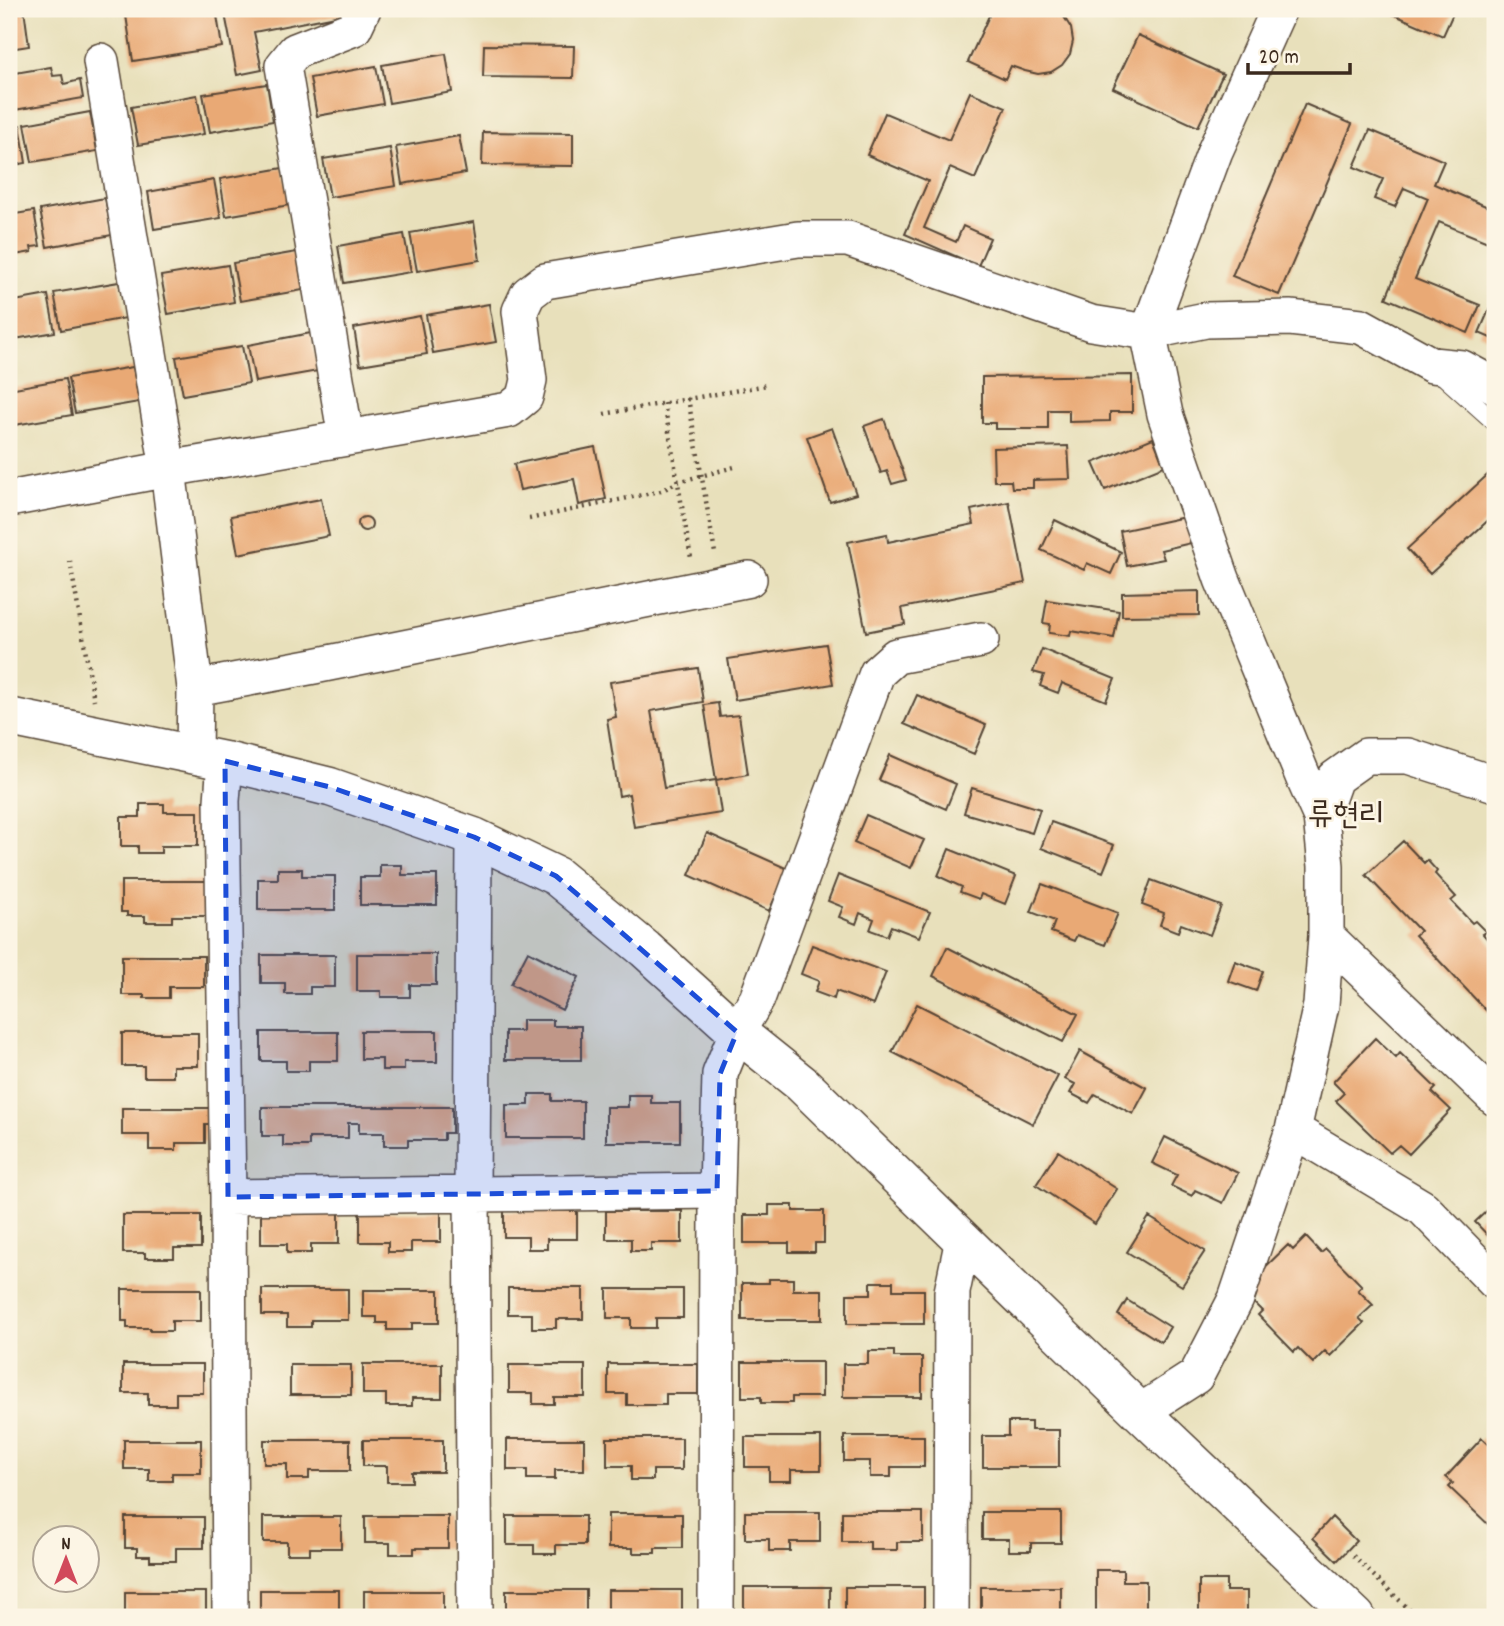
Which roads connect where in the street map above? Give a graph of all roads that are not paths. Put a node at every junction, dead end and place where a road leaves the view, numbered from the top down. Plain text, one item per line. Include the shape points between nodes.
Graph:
1 (363, 9) edge
2 (1279, 9) edge
3 (101, 61) dead end
4 (1148, 332) junction
5 (1432, 365) junction
6 (1495, 386) edge
7 (1495, 422) edge
8 (346, 438) junction
9 (168, 469) junction
10 (9, 499) edge
11 (749, 579) dead end
12 (981, 640) dead end
13 (195, 688) junction
14 (9, 717) edge
15 (209, 757) junction
16 (1495, 784) edge
17 (1321, 817) junction
18 (474, 837) junction
19 (1326, 936) junction
20 (737, 1032) junction
21 (1495, 1098) edge
22 (1293, 1129) junction
23 (718, 1191) junction
24 (472, 1194) junction
25 (228, 1197) junction
26 (964, 1239) junction
27 (1495, 1282) edge
28 (1140, 1412) junction
29 (230, 1617) edge
30 (475, 1617) edge
31 (716, 1617) edge
32 (951, 1617) edge
33 (1356, 1617) edge

1 - 8 street via 354,28 295,51 283,66
2 - 4 street via 1215,151
3 - 9 street
4 - 5 street via 1206,320 1290,318 1361,326
4 - 8 street via 1091,323 848,239 798,239 545,281 528,294 520,311 529,380 525,397 509,410
4 - 17 street via 1165,414 1222,579
5 - 6 street via 1462,368
5 - 7 lane
8 - 9 street
9 - 10 street
9 - 13 street
11 - 13 street
12 - 20 street via 896,656 877,673 757,999
13 - 15 street
14 - 15 main road
15 - 18 main road via 330,788
15 - 25 street via 222,802
16 - 17 street via 1408,755 1366,756 1335,778
17 - 19 street
18 - 20 main road via 556,876
18 - 24 street
19 - 21 street
19 - 22 street via 1321,1005
20 - 23 street via 720,1074
20 - 26 main road via 802,1084
22 - 27 street via 1423,1208
22 - 28 street via 1236,1299 1196,1376
23 - 24 street
23 - 31 street
24 - 25 street
24 - 30 street
25 - 29 street
26 - 28 main road
26 - 32 street via 952,1292
28 - 33 main road

